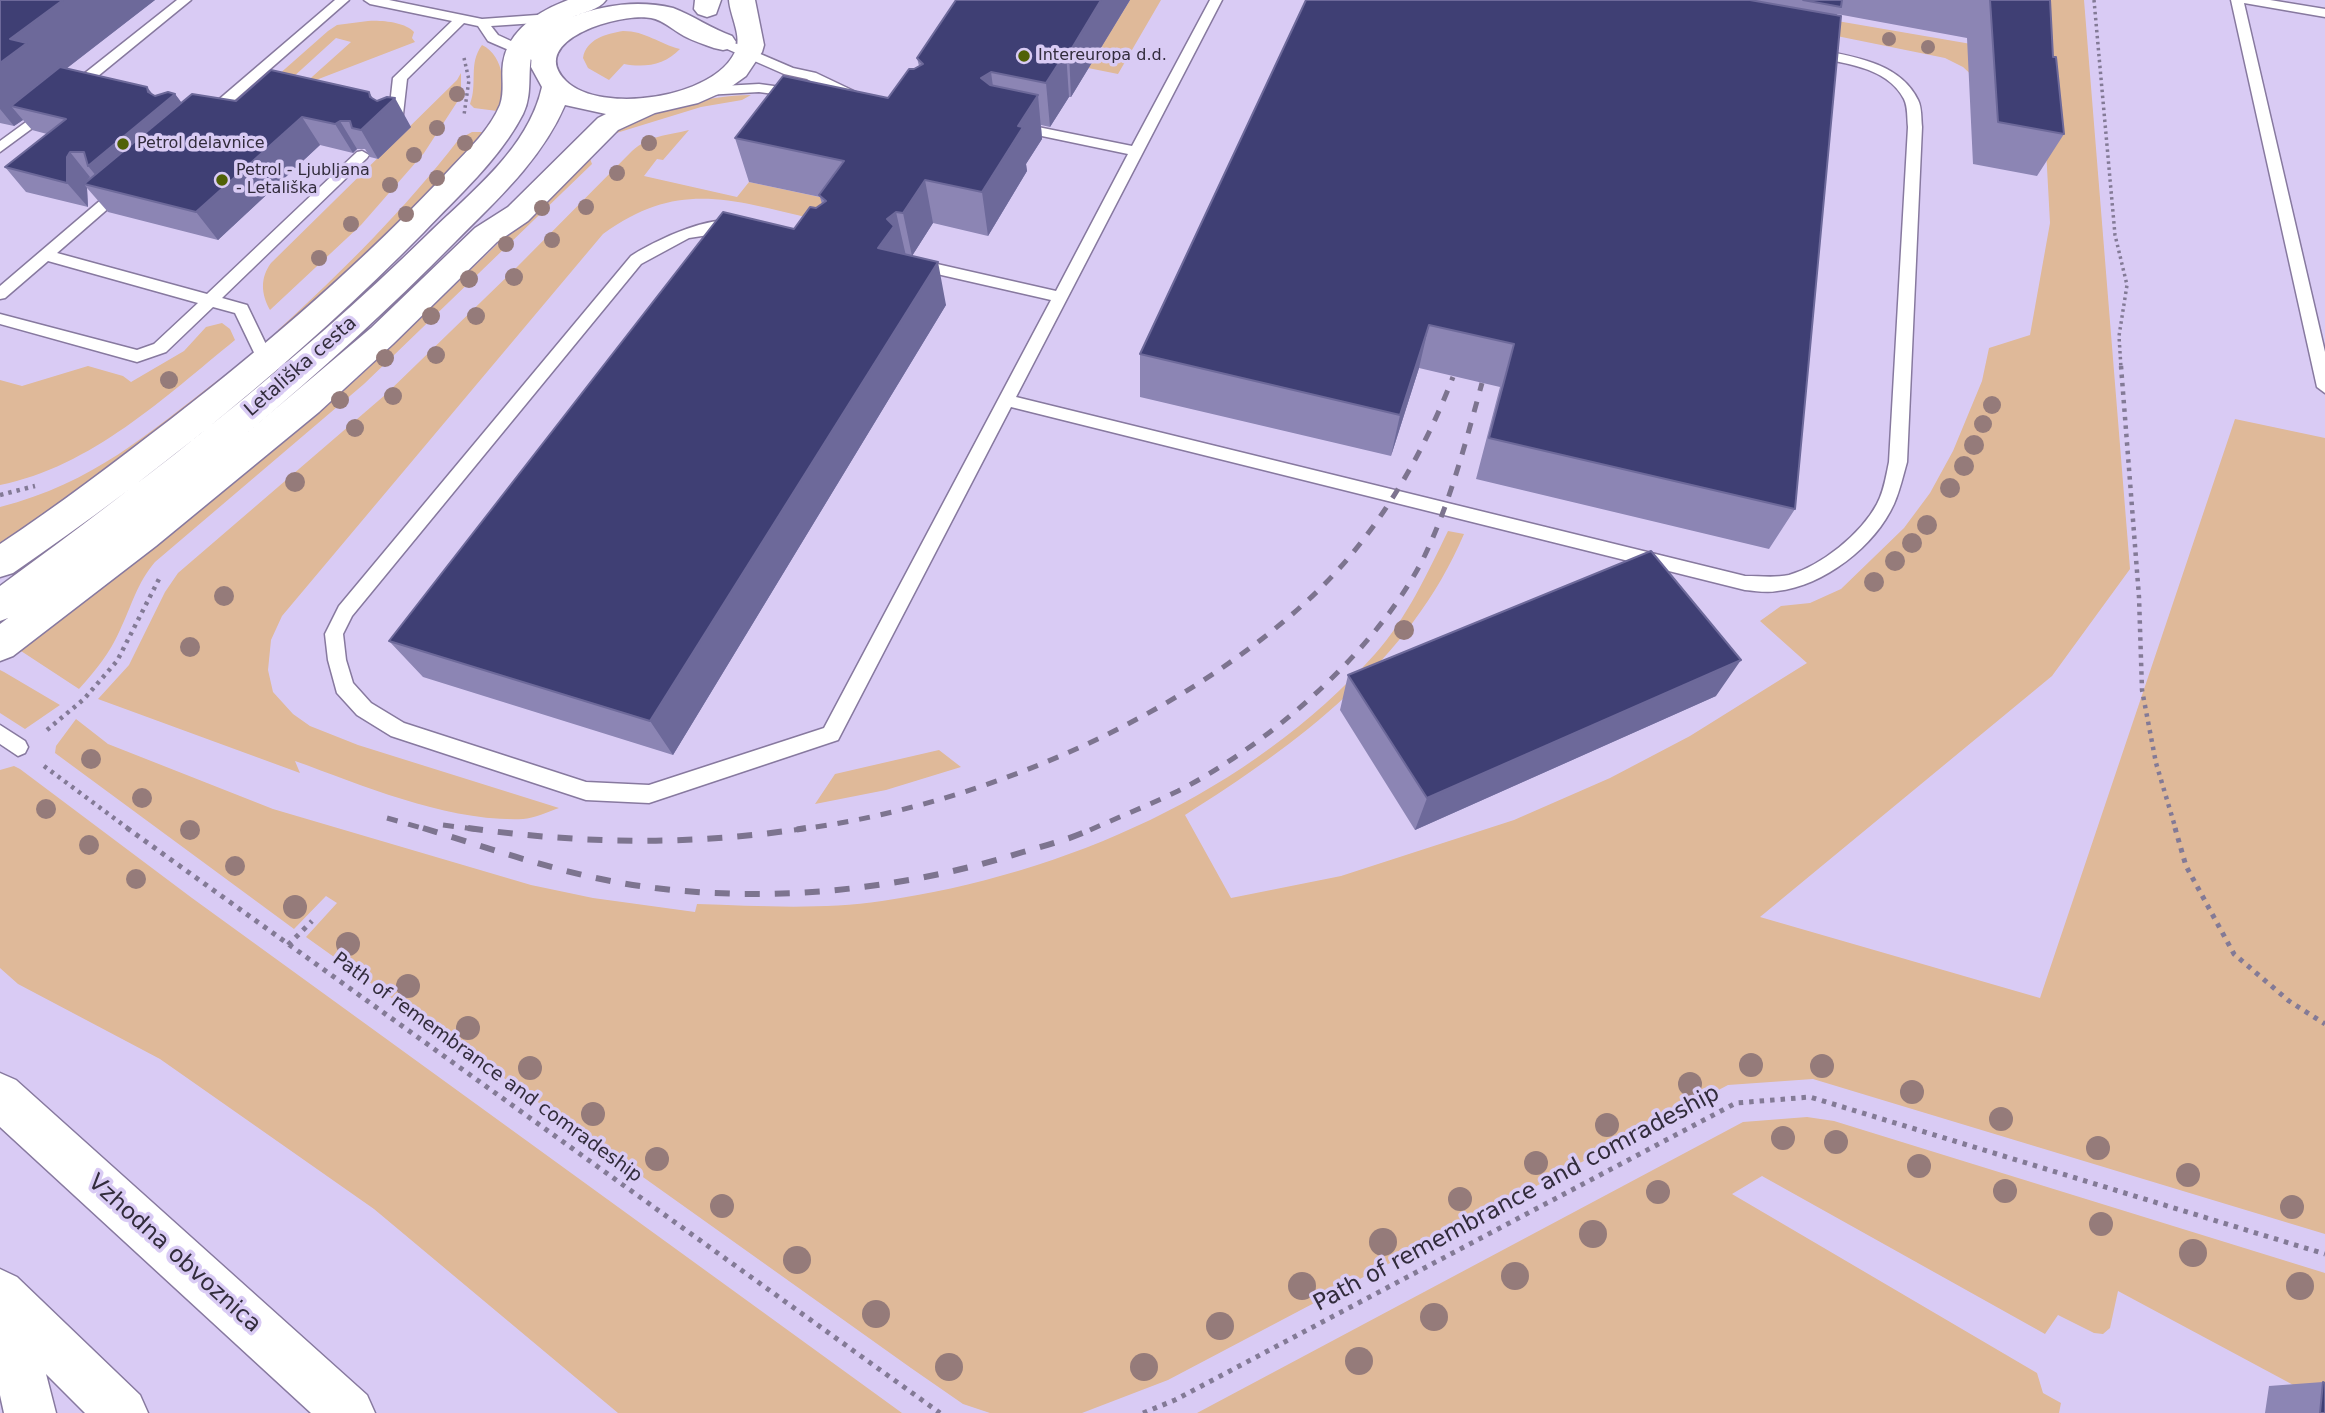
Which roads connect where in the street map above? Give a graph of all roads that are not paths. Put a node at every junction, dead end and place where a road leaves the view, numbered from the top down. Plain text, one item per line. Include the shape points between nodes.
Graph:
1 (185, 0) edge
2 (343, 0) edge
3 (370, 0) edge
4 (593, 0) edge
5 (742, 0) edge
6 (1216, 0) edge
7 (2237, 0) edge
8 (2247, 0) edge
9 (403, 3) edge
10 (701, 3) edge
11 (643, 4) edge
12 (2325, 13) edge
13 (551, 18) junction
14 (461, 19) junction
15 (482, 23) junction
16 (723, 42) junction
17 (1793, 49) edge
18 (749, 52) junction
19 (540, 66) junction
20 (238, 90) junction
21 (836, 90) junction
22 (701, 91) junction
23 (866, 96) edge
24 (200, 104) edge
25 (648, 106) junction
26 (600, 107) junction
27 (395, 123) edge
28 (199, 124) edge
29 (1009, 125) edge
30 (0, 148) edge
31 (1136, 151) junction
32 (362, 155) edge
33 (129, 183) edge
34 (755, 227) edge
35 (486, 235) junction
36 (45, 255) junction
37 (907, 263) edge
38 (0, 294) edge
39 (1060, 298) junction
40 (211, 301) junction
41 (0, 319) edge
42 (266, 361) junction
43 (2325, 387) edge
44 (1006, 400) junction
45 (218, 401) junction
46 (100, 532) junction
47 (0, 563) edge
48 (0, 606) edge
49 (0, 645) edge
50 (0, 733) edge
51 (18, 747) road end
52 (0, 1096) edge
53 (8, 1302) edge
54 (30, 1413) edge
55 (122, 1413) edge
56 (349, 1413) edge

1 - 30 lane
2 - 20 lane
3 - 9 lane
4 - 13 main road, Letališka cesta
5 - 18 main road via 750,33
6 - 31 lane
7 - 43 lane
8 - 12 lane
9 - 14 lane
10 - 16 main road via 718,22
11 - 16 main road, Letališka cesta
11 - 19 main road, Letališka cesta via 581,21 550,44
13 - 15 lane, Letališka cesta
13 - 19 main road, Letališka cesta via 532,32
14 - 15 lane
14 - 27 lane via 400,78
15 - 19 lane, Letališka cesta via 493,38
16 - 18 lane
16 - 26 main road, Letališka cesta via 708,64 688,78
17 - 44 lane via 1869,65 1883,73 1912,101 1915,127 1895,474 1883,511 1828,565 1802,579 1745,583
18 - 21 lane
18 - 22 main road, Letališka cesta via 728,76
19 - 26 main road, Letališka cesta via 580,101
19 - 42 main road, Letališka cesta via 516,96 503,124 458,178 342,296
19 - 46 main road, Letališka cesta via 552,105 530,143 441,239 270,396
20 - 24 lane
20 - 28 lane
21 - 22 lane via 804,94 759,88
21 - 23 lane
22 - 25 main road, Letališka cesta
25 - 26 main road, Letališka cesta
25 - 35 main road, Letališka cesta via 608,124 518,214
26 - 35 main road, Letališka cesta via 500,209
29 - 31 lane
31 - 39 lane
32 - 40 lane
33 - 36 lane via 99,202
34 - 44 lane via 724,226 689,233 658,244 636,260 345,611 334,634 337,660 344,687 364,709 398,730 586,791 649,794 831,734
35 - 49 main road, Letališka cesta via 307,403
36 - 38 lane
36 - 40 lane
37 - 39 lane
39 - 44 lane
40 - 41 lane via 160,348 137,356
40 - 42 lane via 241,309
42 - 45 main road, Letališka cesta
45 - 46 main road
45 - 47 main road
46 - 48 main road, Letališka cesta
50 - 51 lane
52 - 56 main road, Vzhodna obvoznica
53 - 54 main road
53 - 55 main road

